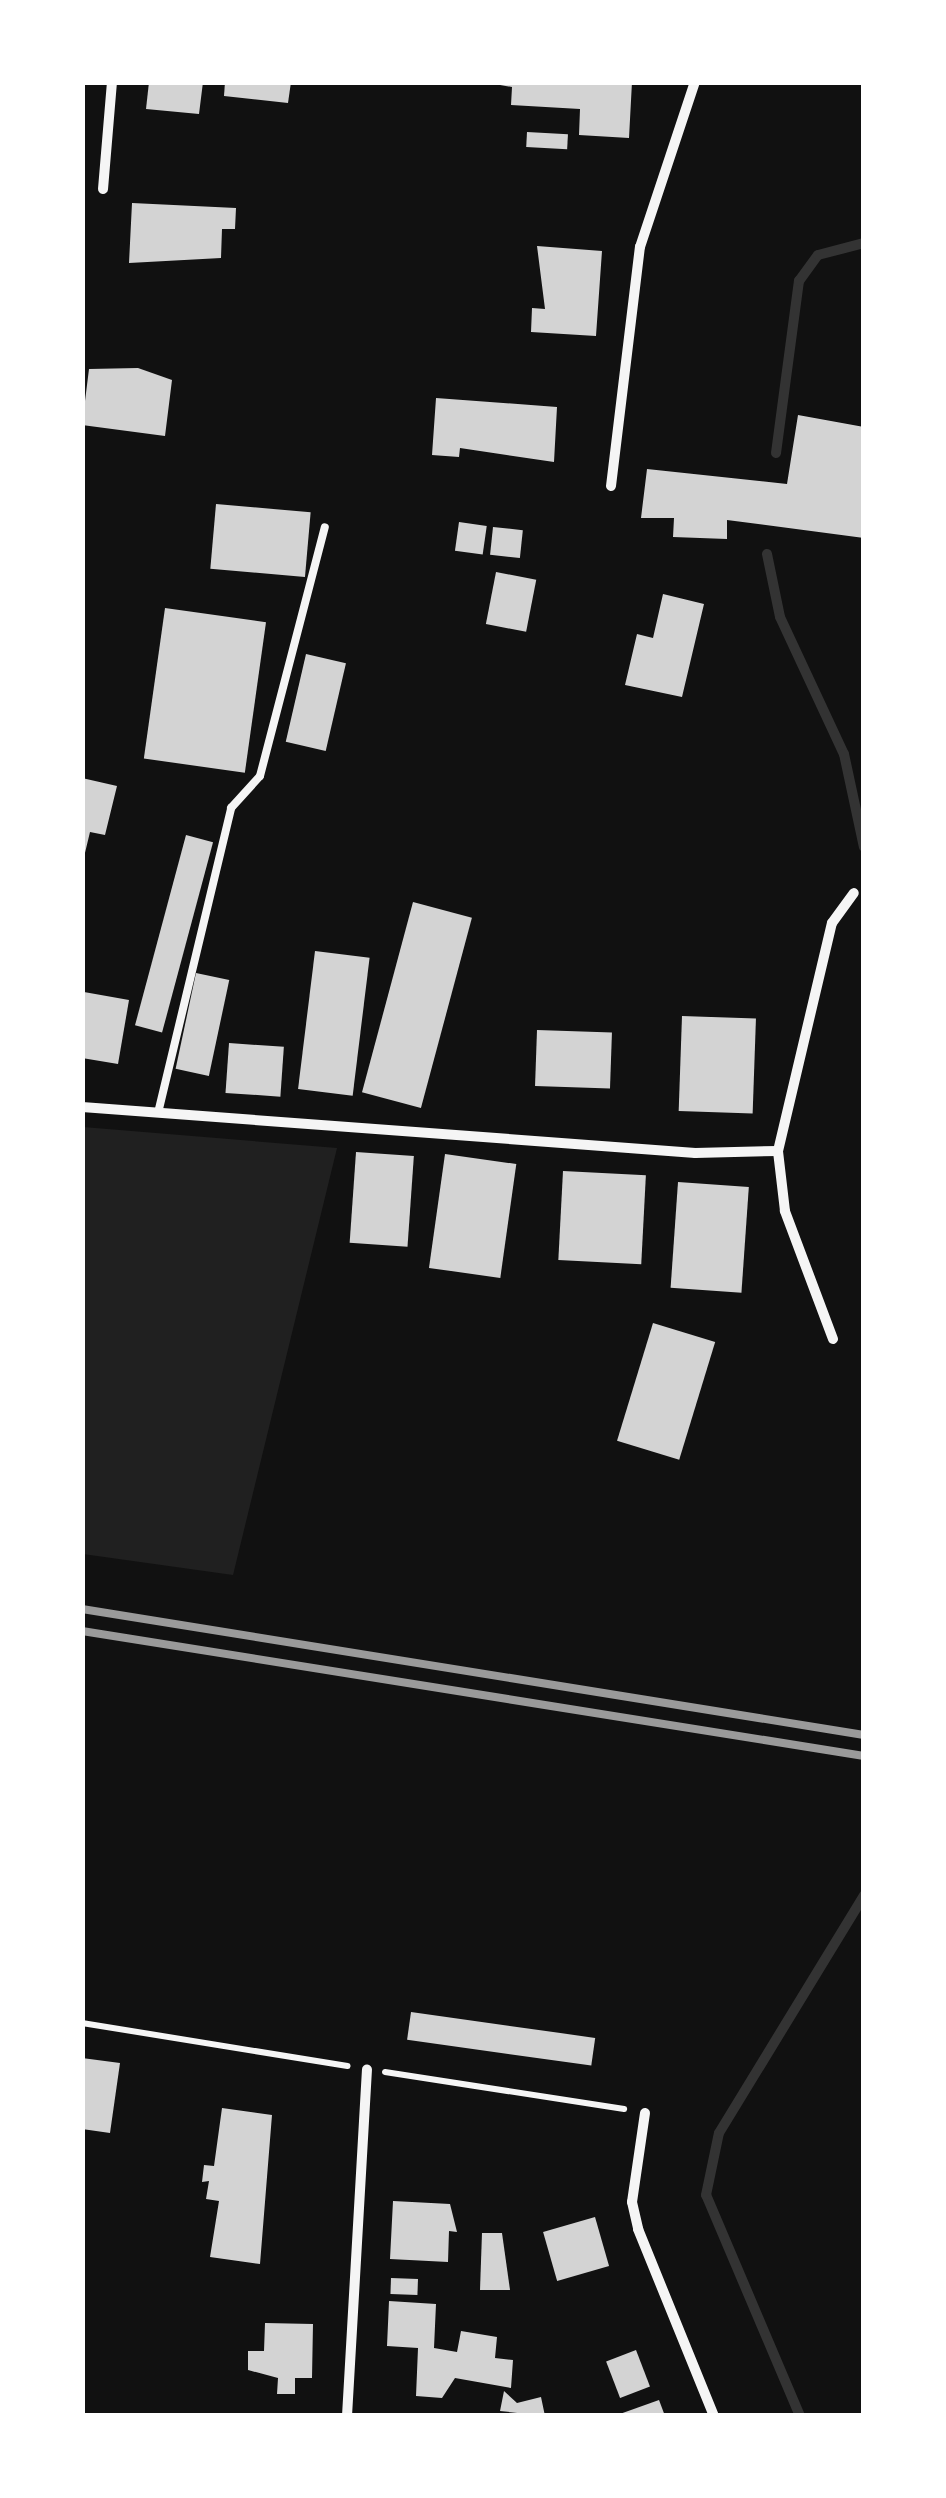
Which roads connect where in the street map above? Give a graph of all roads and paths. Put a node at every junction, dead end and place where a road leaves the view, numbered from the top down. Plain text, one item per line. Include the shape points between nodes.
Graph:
1 (112, 82) edge
2 (695, 82) edge
3 (103, 189) dead end
4 (611, 486) dead end
5 (325, 528) dead end
6 (854, 893) dead end
7 (82, 1107) edge
8 (158, 1113) junction
9 (778, 1151) junction
10 (833, 1339) dead end
11 (367, 2070) dead end
12 (645, 2112) dead end
13 (346, 2416) edge
14 (714, 2416) edge

1 - 3 street
2 - 4 street via 640,247
5 - 8 lane via 260,776 231,808
6 - 9 street via 832,922
7 - 8 street
8 - 9 street via 695,1153
9 - 10 street via 785,1211
11 - 13 street
12 - 14 street via 632,2202 638,2229

